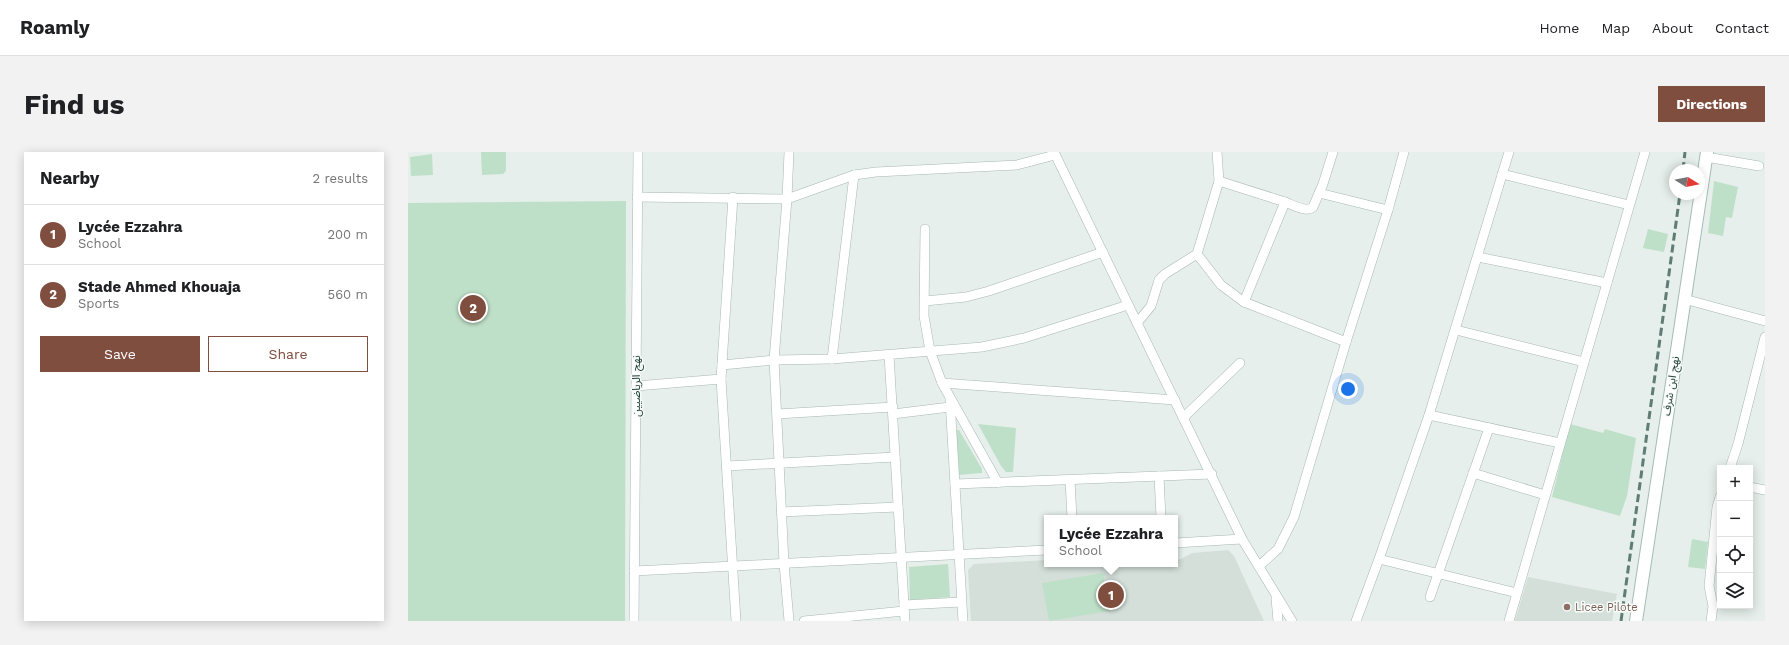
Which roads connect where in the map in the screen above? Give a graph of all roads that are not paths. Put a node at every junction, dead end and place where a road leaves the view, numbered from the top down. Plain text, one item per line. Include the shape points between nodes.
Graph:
1 (638, 152) edge
2 (789, 152) edge
3 (1217, 152) edge
4 (1333, 152) edge
5 (1404, 152) edge
6 (1509, 152) edge
7 (1645, 152) edge
8 (1055, 153) edge
9 (1706, 155) edge
10 (1758, 166) dead end
11 (1502, 174) junction
12 (854, 175) junction
13 (1219, 181) junction
14 (1319, 193) junction
15 (637, 197) junction
16 (733, 197) junction
17 (787, 199) junction
18 (1285, 202) junction
19 (1629, 205) junction
20 (1388, 210) junction
21 (925, 229) dead end
22 (1103, 252) junction
23 (1197, 254) junction
24 (1478, 257) junction
25 (1607, 283) junction
26 (1684, 299) junction
27 (925, 301) junction
28 (1244, 302) junction
29 (1128, 305) junction
30 (1765, 321) edge
31 (1137, 323) junction
32 (1456, 330) junction
33 (1765, 337) edge
34 (1346, 342) junction
35 (930, 351) junction
36 (889, 355) junction
37 (832, 359) junction
38 (774, 360) junction
39 (1584, 362) junction
40 (1240, 363) dead end
41 (722, 365) junction
42 (722, 379) junction
43 (942, 383) junction
44 (636, 386) junction
45 (950, 397) junction
46 (1175, 400) junction
47 (950, 407) junction
48 (893, 410) junction
49 (777, 414) junction
50 (1429, 415) junction
51 (1184, 417) junction
52 (1489, 428) junction
53 (1560, 443) junction
54 (895, 457) junction
55 (778, 463) junction
56 (1731, 465) edge
57 (727, 466) junction
58 (1473, 473) junction
59 (1212, 474) junction
60 (1159, 476) junction
61 (1070, 480) junction
62 (998, 483) junction
63 (955, 484) junction
64 (1753, 488) edge
65 (1765, 490) edge
66 (1545, 495) junction
67 (1719, 501) edge
68 (898, 507) junction
69 (781, 512) junction
70 (1072, 515) edge
71 (1161, 515) edge
72 (1242, 539) junction
73 (1178, 543) edge
74 (1044, 550) edge
75 (959, 554) junction
76 (901, 557) junction
77 (1379, 559) junction
78 (784, 563) junction
79 (1259, 566) junction
80 (733, 567) junction
81 (634, 571) junction
82 (1439, 574) junction
83 (1275, 594) junction
84 (1517, 594) junction
85 (1430, 597) dead end
86 (962, 602) junction
87 (904, 608) junction
88 (634, 621) edge
89 (736, 621) edge
90 (789, 621) edge
91 (804, 621) edge
92 (905, 621) edge
93 (963, 621) edge
94 (1278, 621) edge
95 (1292, 621) edge
96 (1356, 621) edge
97 (1509, 621) edge
98 (1636, 621) edge
99 (1711, 621) edge

1 - 15 street, نهج الرياضيين
2 - 17 street
3 - 13 street
4 - 14 street
5 - 20 street
6 - 11 street
7 - 19 street
8 - 12 street via 1017,165
8 - 22 street
9 - 10 street
9 - 26 main road, نهج ابن شرف
11 - 19 street
11 - 24 street
12 - 17 street
12 - 37 street
13 - 18 street
13 - 23 street
14 - 18 street via 1310,209
14 - 20 street
15 - 16 street
15 - 44 street, نهج الرياضيين
16 - 17 street
16 - 41 street
17 - 38 street
18 - 28 street
19 - 25 street
20 - 34 street
21 - 27 street
22 - 27 street via 989,291 966,297
22 - 29 street
23 - 28 street via 1221,285
23 - 31 street via 1159,280 1151,306
24 - 25 street
24 - 32 street
25 - 39 street
26 - 30 street
26 - 98 main road, نهج ابن شرف
27 - 35 street via 924,316
28 - 34 street
29 - 31 street
29 - 35 street via 1005,344
31 - 46 street
32 - 39 street
32 - 50 street
33 - 56 street
34 - 79 street via 1294,516 1278,549
35 - 36 street
35 - 43 street
36 - 37 street
36 - 48 street
37 - 38 street
38 - 41 street
38 - 49 street
39 - 53 street
40 - 51 street
41 - 42 street
42 - 44 street
42 - 57 street
43 - 45 street
43 - 46 street
44 - 81 street, نهج الرياضيين
45 - 47 street
45 - 62 street
46 - 51 street
47 - 48 street
47 - 63 street
48 - 49 street
48 - 54 street
49 - 55 street
50 - 52 street
50 - 77 street
51 - 59 street
52 - 53 street
52 - 58 street
53 - 66 street
54 - 55 street
54 - 68 street
55 - 57 street
55 - 69 street
57 - 80 street
58 - 66 street
58 - 82 street
59 - 60 street
59 - 72 street
60 - 61 street
60 - 71 street
61 - 62 street
61 - 70 street
62 - 63 street
63 - 75 street
64 - 65 street
66 - 84 street
67 - 99 street via 1709,586 1713,606
68 - 69 street
68 - 76 street
69 - 78 street
72 - 73 street
72 - 79 street
74 - 75 street
75 - 76 street
75 - 86 street
76 - 78 street
76 - 87 street
77 - 82 street
77 - 96 street
78 - 80 street
78 - 90 street
79 - 83 street
80 - 81 street
80 - 89 street
81 - 88 street, نهج الرياضيين
82 - 84 street
82 - 85 street
83 - 94 street
83 - 95 street
84 - 97 street
86 - 87 street
86 - 93 street
87 - 91 street
87 - 92 street

